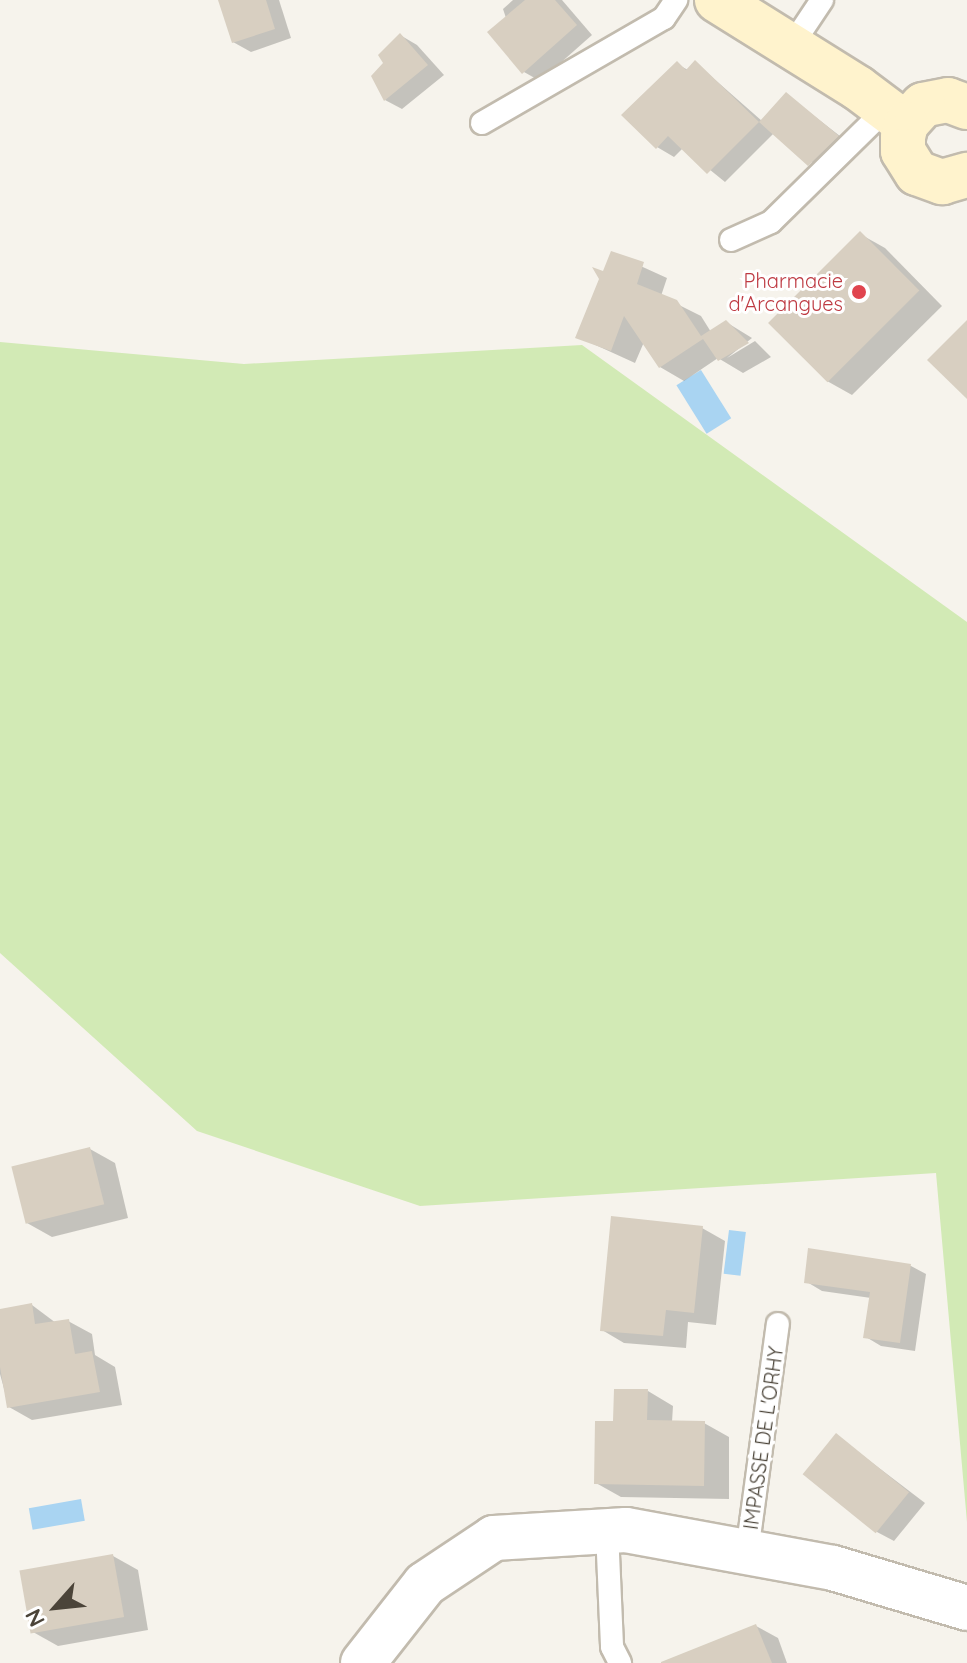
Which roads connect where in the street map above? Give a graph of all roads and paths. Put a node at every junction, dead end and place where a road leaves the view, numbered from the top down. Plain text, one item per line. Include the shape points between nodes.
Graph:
1 (676, 0) edge
2 (717, 0) edge
3 (822, 0) edge
4 (792, 45) junction
5 (967, 107) edge
6 (896, 117) junction
7 (482, 123) dead end
8 (963, 187) edge
9 (731, 240) dead end
10 (778, 1324) dead end
11 (607, 1531) junction
12 (747, 1552) junction
13 (967, 1608) edge
14 (363, 1663) edge
15 (620, 1663) edge

1 - 7 lane via 664,18
2 - 4 main road
3 - 4 lane
4 - 6 main road
5 - 6 main road via 935,101
6 - 8 main road via 903,151 917,173
6 - 9 lane via 771,222
10 - 12 lane, IMPASSE DE L'ORHY
11 - 12 street
11 - 14 street via 494,1538 425,1584
11 - 15 lane via 612,1647
12 - 13 street via 833,1568

